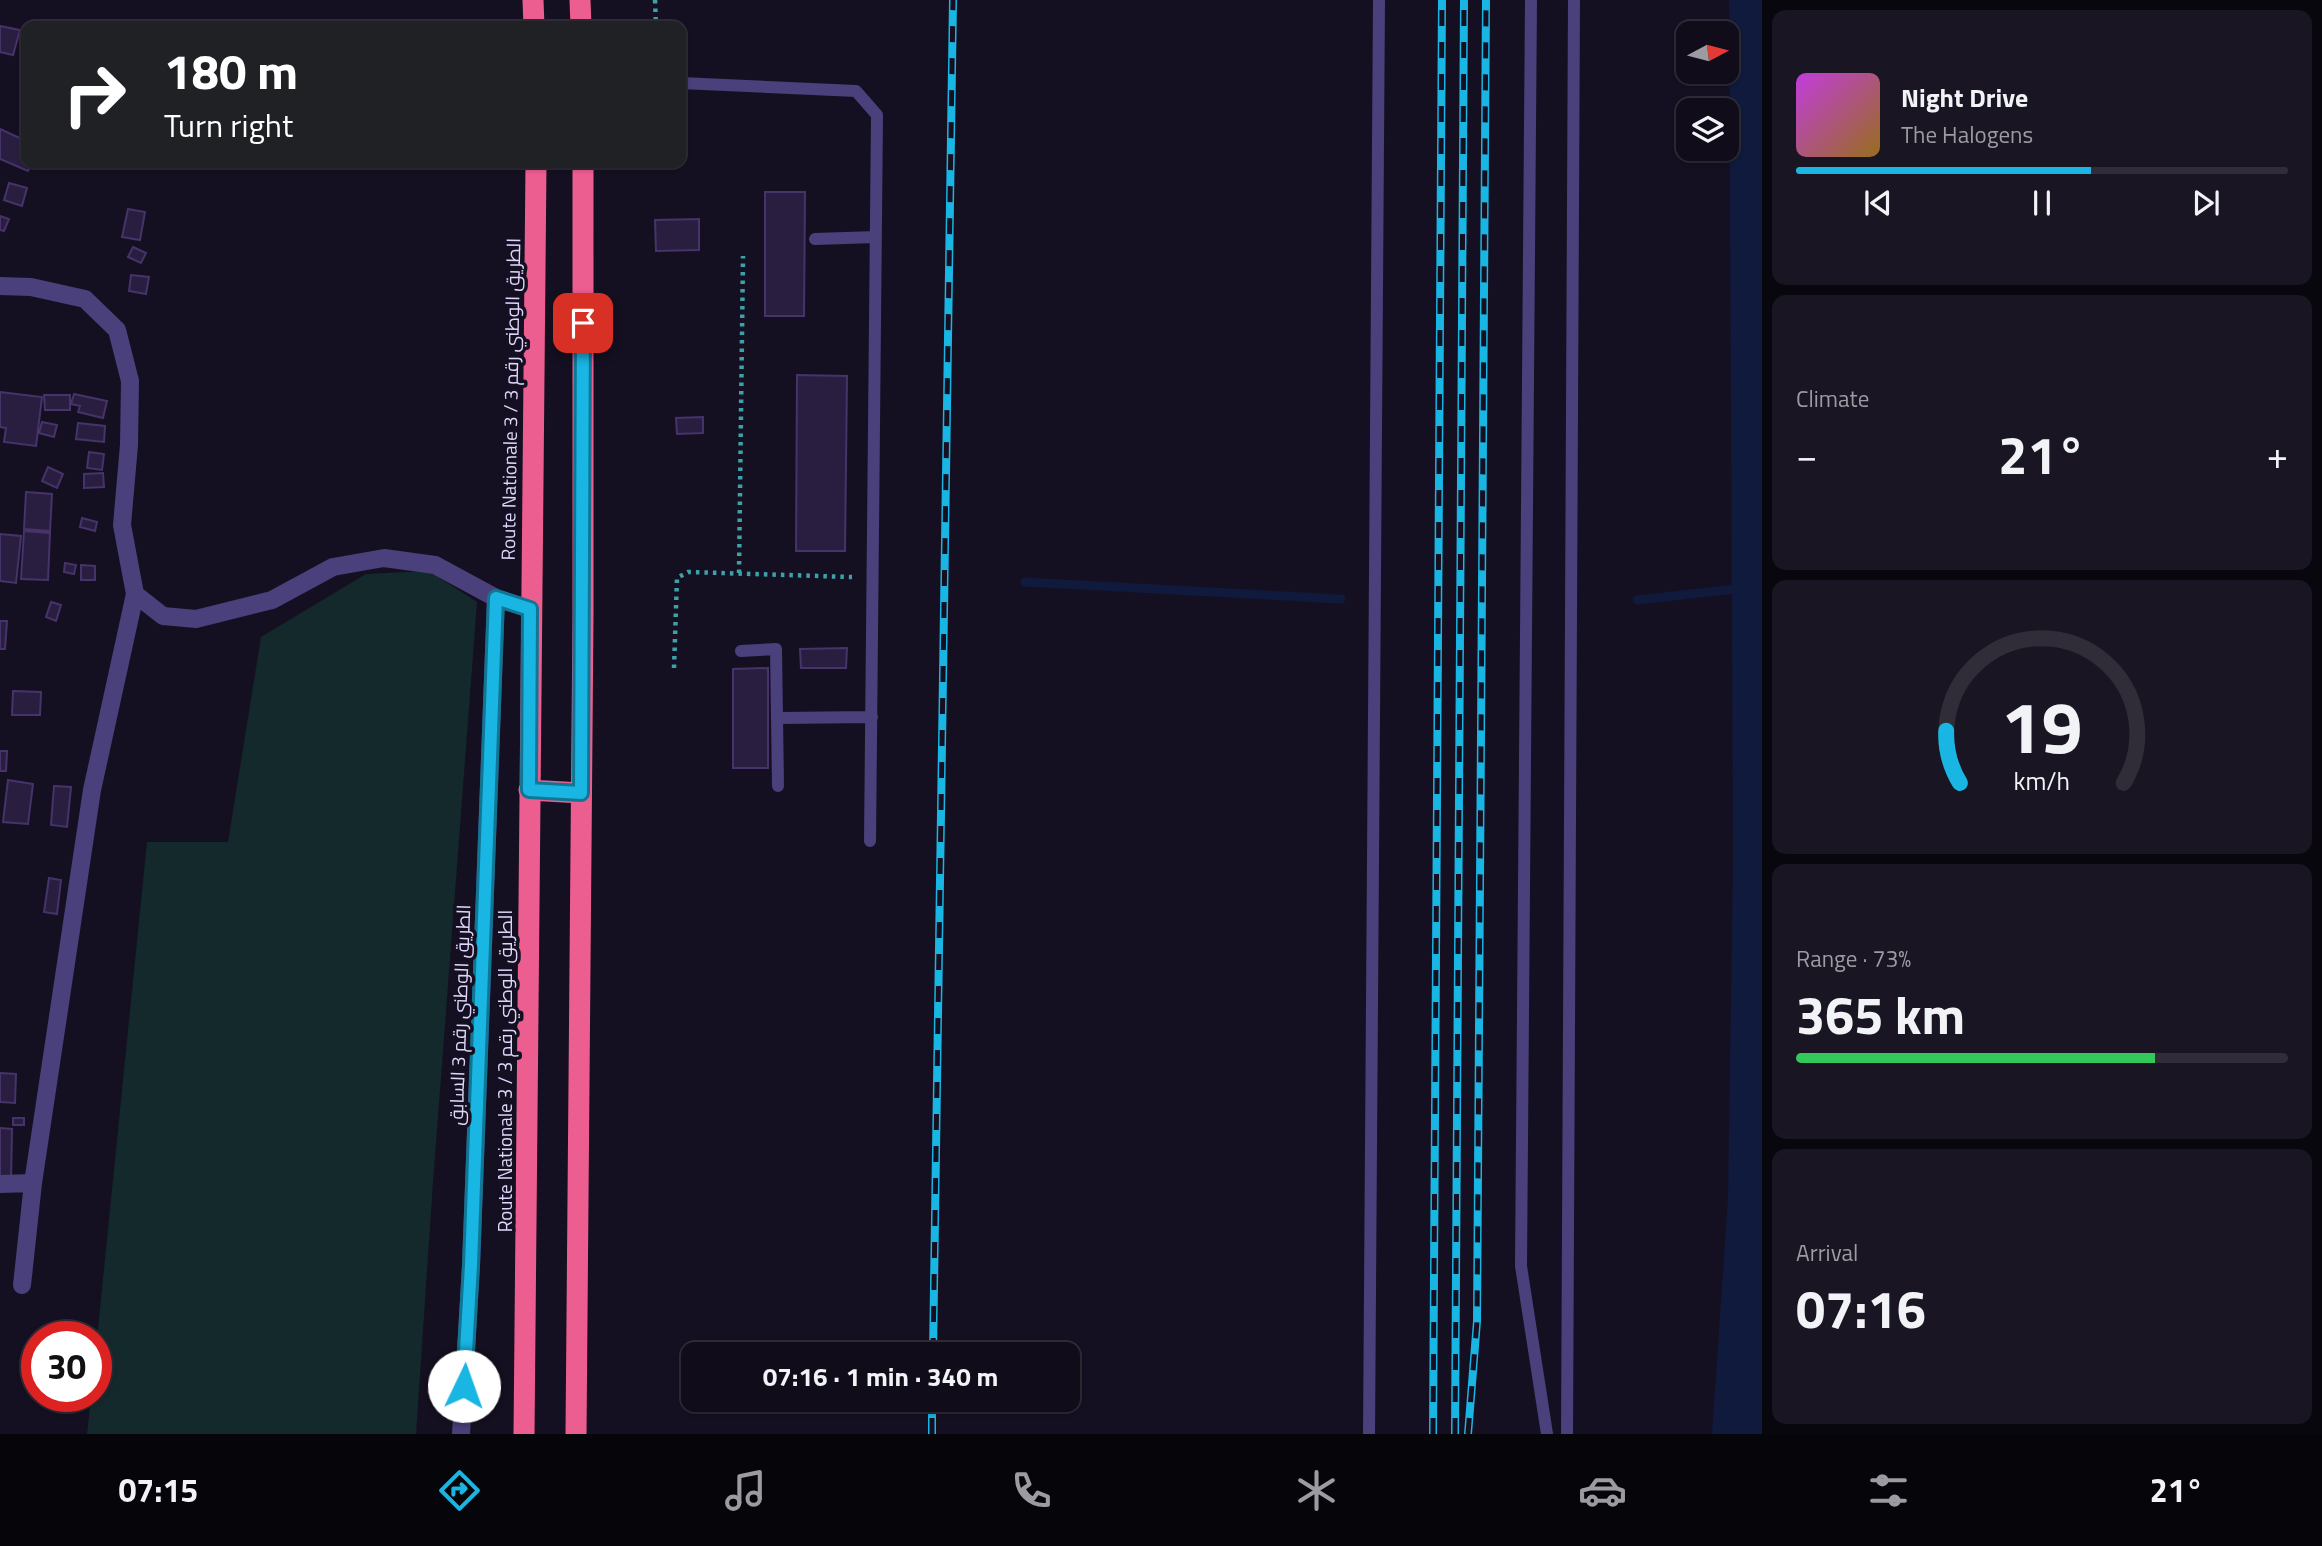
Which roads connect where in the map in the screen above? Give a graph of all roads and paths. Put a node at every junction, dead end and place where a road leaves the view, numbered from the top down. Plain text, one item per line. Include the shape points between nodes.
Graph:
1 (533, 0) edge
2 (580, 0) edge
3 (655, 0) edge
4 (1379, 0) edge
5 (1531, 0) edge
6 (1574, 0) edge
7 (534, 21) edge
8 (581, 21) edge
9 (656, 21) edge
10 (686, 83) edge
11 (536, 168) edge
12 (583, 168) edge
13 (876, 237) junction
14 (815, 239) dead end
15 (743, 256) dead end
16 (0, 286) edge
17 (739, 573) junction
18 (852, 577) dead end
19 (135, 594) junction
20 (496, 598) junction
21 (530, 609) junction
22 (741, 652) dead end
23 (674, 667) dead end
24 (872, 717) junction
25 (778, 719) junction
26 (778, 786) dead end
27 (529, 790) junction
28 (581, 793) junction
29 (870, 841) dead end
30 (33, 1183) junction
31 (0, 1184) edge
32 (22, 1285) dead end
33 (461, 1434) edge
34 (524, 1434) edge
35 (576, 1434) edge
36 (1369, 1434) edge
37 (1547, 1434) edge
38 (1567, 1434) edge

1 - 7 highway
2 - 8 highway
3 - 9 path
4 - 36 lane
5 - 37 lane via 1521,1266
6 - 38 lane
10 - 13 lane via 856,90 877,115
11 - 21 highway, Route Nationale 3 / الطريق الوطني رقم 3
12 - 28 highway
13 - 14 lane
13 - 24 lane
15 - 17 path
16 - 19 street via 31,287 85,299 117,330 130,381 122,525
17 - 18 path
17 - 23 path via 688,572 677,578
19 - 20 street via 163,616 196,619 272,600 333,568 384,558 435,565
19 - 30 street via 92,790
20 - 21 street
20 - 33 street, الطريق الوطني رقم 3 السابق
21 - 27 highway, Route Nationale 3 / الطريق الوطني رقم 3
22 - 25 lane via 776,649
24 - 25 lane
24 - 29 lane
25 - 26 lane
27 - 28 highway
27 - 34 highway, Route Nationale 3 / الطريق الوطني رقم 3
28 - 35 highway
30 - 31 street
30 - 32 street

